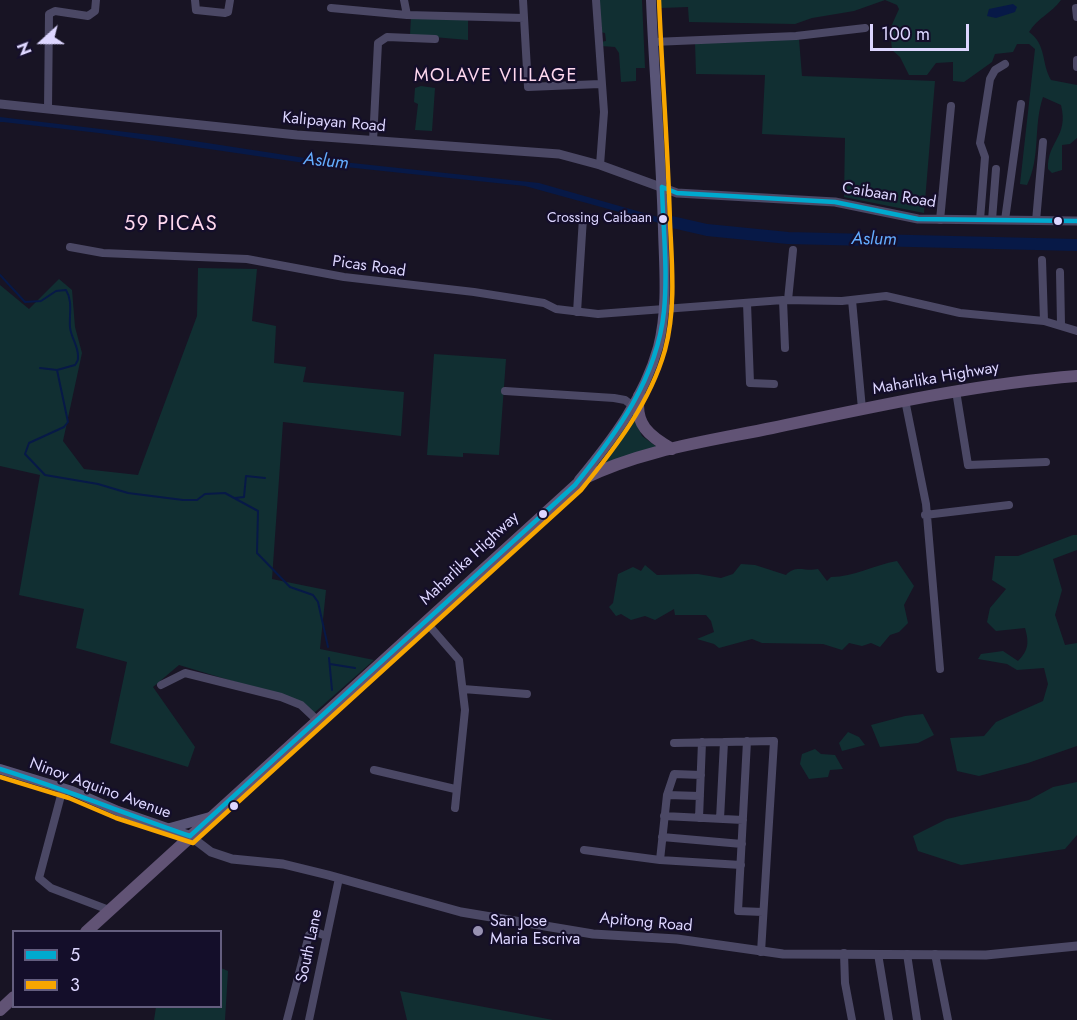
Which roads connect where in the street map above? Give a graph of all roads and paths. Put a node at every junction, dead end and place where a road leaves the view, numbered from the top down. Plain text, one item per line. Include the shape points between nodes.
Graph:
1 (96, 0) edge
2 (195, 0) edge
3 (231, 0) edge
4 (404, 0) edge
5 (523, 0) edge
6 (596, 0) edge
7 (651, 0) edge
8 (331, 8) dead end
9 (1076, 8) edge
10 (407, 15) junction
11 (1077, 17) edge
12 (524, 18) junction
13 (865, 28) dead end
14 (435, 39) dead end
15 (653, 42) junction
16 (1077, 60) edge
17 (1005, 64) dead end
18 (1077, 67) edge
19 (600, 84) junction
20 (0, 104) edge
21 (1021, 104) dead end
22 (951, 106) dead end
23 (48, 109) junction
24 (373, 141) junction
25 (1042, 142) dead end
26 (600, 165) junction
27 (996, 169) dead end
28 (662, 188) junction
29 (583, 218) dead end
30 (940, 220) junction
31 (980, 220) junction
32 (992, 220) junction
33 (1005, 220) junction
34 (1036, 220) junction
35 (1077, 221) edge
36 (70, 247) dead end
37 (793, 250) dead end
38 (1042, 260) dead end
39 (1060, 272) dead end
40 (785, 300) junction
41 (852, 300) junction
42 (747, 303) junction
43 (664, 310) junction
44 (577, 312) junction
45 (1044, 321) junction
46 (1061, 324) junction
47 (1077, 331) edge
48 (785, 348) dead end
49 (1077, 376) edge
50 (774, 384) dead end
51 (505, 391) dead end
52 (956, 391) junction
53 (905, 400) junction
54 (636, 401) junction
55 (862, 409) junction
56 (672, 449) junction
57 (1046, 462) dead end
58 (575, 485) junction
59 (1009, 505) dead end
60 (925, 515) junction
61 (426, 622) junction
62 (940, 669) dead end
63 (161, 685) dead end
64 (464, 689) junction
65 (527, 694) dead end
66 (318, 721) junction
67 (747, 741) junction
68 (702, 742) junction
69 (724, 742) junction
70 (674, 743) dead end
71 (0, 769) edge
72 (374, 770) dead end
73 (701, 775) junction
74 (63, 789) junction
75 (455, 789) junction
76 (667, 795) junction
77 (700, 796) junction
78 (455, 808) dead end
79 (664, 816) junction
80 (211, 817) junction
81 (699, 818) junction
82 (720, 819) junction
83 (743, 820) junction
84 (164, 828) junction
85 (190, 836) junction
86 (662, 837) junction
87 (742, 844) junction
88 (584, 850) dead end
89 (660, 860) junction
90 (741, 865) junction
91 (339, 878) junction
92 (109, 910) junction
93 (763, 912) junction
94 (88, 930) edge
95 (326, 936) junction
96 (1077, 946) edge
97 (760, 952) junction
98 (844, 953) junction
99 (879, 954) junction
100 (907, 954) junction
101 (935, 954) junction
102 (12, 999) edge
103 (0, 1010) edge
104 (287, 1020) edge
105 (309, 1020) edge
106 (852, 1020) edge
107 (889, 1020) edge
108 (917, 1020) edge
109 (948, 1020) edge

1 - 23 street via 88,16 55,10 49,15
2 - 3 street via 196,10 225,13
4 - 10 street
5 - 12 street
6 - 19 street
7 - 15 main road
8 - 10 street
9 - 11 street
10 - 12 street
12 - 19 street via 528,87
13 - 15 street via 796,36
14 - 24 street via 387,37 378,43
15 - 28 main road
16 - 18 street
17 - 31 street via 990,79 980,144 985,164
19 - 26 street via 604,112
20 - 23 street, Kalipayan Road
21 - 33 street
22 - 30 street
23 - 24 street, Kalipayan Road
24 - 26 street, Kalipayan Road via 543,153
25 - 34 street
26 - 28 street, Kalipayan Road
27 - 32 street
28 - 30 street, Caibaan Road via 677,193 835,202
28 - 43 main road
29 - 44 street
30 - 31 street, Caibaan Road
31 - 32 street, Caibaan Road
32 - 33 street, Caibaan Road
33 - 34 street, Caibaan Road
34 - 35 street, Caibaan Road
36 - 44 street, Picas Road via 103,253 247,259 344,277 544,303
37 - 40 street
38 - 45 street
39 - 46 street
40 - 41 street, Picas Road
40 - 42 street, Picas Road
40 - 48 street
41 - 45 street, Picas Road via 886,296 960,313
41 - 55 street
42 - 43 street, Picas Road
42 - 50 street via 750,383
43 - 44 street, Picas Road
43 - 54 main road via 657,347
45 - 46 street, Picas Road
46 - 47 street, Picas Road
49 - 52 main road, Maharlika Highway
51 - 54 street
52 - 53 main road, Maharlika Highway
52 - 57 street via 968,465
53 - 55 main road, Maharlika Highway
53 - 60 street
54 - 56 main road via 643,428
54 - 58 main road
55 - 56 main road, Maharlika Highway
56 - 58 main road, Maharlika Highway via 603,470
58 - 61 main road, Maharlika Highway
59 - 60 street
60 - 62 street
61 - 64 street via 459,660
61 - 66 main road, Maharlika Highway
63 - 66 street via 185,673 281,697 301,705
64 - 65 street
64 - 75 street
66 - 80 main road, Maharlika Highway
67 - 69 street
67 - 83 street
67 - 93 street via 774,741
68 - 69 street
68 - 70 street
68 - 73 street
69 - 82 street
71 - 74 main road, Ninoy Aquino Avenue
72 - 75 street
73 - 76 street via 674,774
73 - 77 street
74 - 84 main road, Ninoy Aquino Avenue
74 - 92 street via 39,878 51,888
75 - 78 street
76 - 77 street
76 - 79 street
77 - 81 street
79 - 81 street
79 - 86 street
80 - 84 main road
80 - 85 main road, Maharlika Highway
81 - 82 street
82 - 83 street
83 - 87 street
84 - 85 main road, Ninoy Aquino Avenue
85 - 91 street, Apitong Road via 220,856 283,864
85 - 92 main road, Maharlika Highway
86 - 87 street
86 - 89 street
87 - 90 street
88 - 89 street
89 - 90 street
90 - 93 street via 738,911
91 - 95 street, South Lane
91 - 97 street, Apitong Road via 461,912 593,934 677,939
92 - 94 main road, Maharlika Highway
93 - 97 street
95 - 104 street via 316,932 309,935
95 - 105 street, South Lane
96 - 101 street, Apitong Road via 986,955
97 - 98 street, Apitong Road
98 - 99 street, Apitong Road
98 - 106 street
99 - 100 street, Apitong Road
99 - 107 street
100 - 101 street, Apitong Road
100 - 108 street
101 - 109 street
102 - 103 main road

